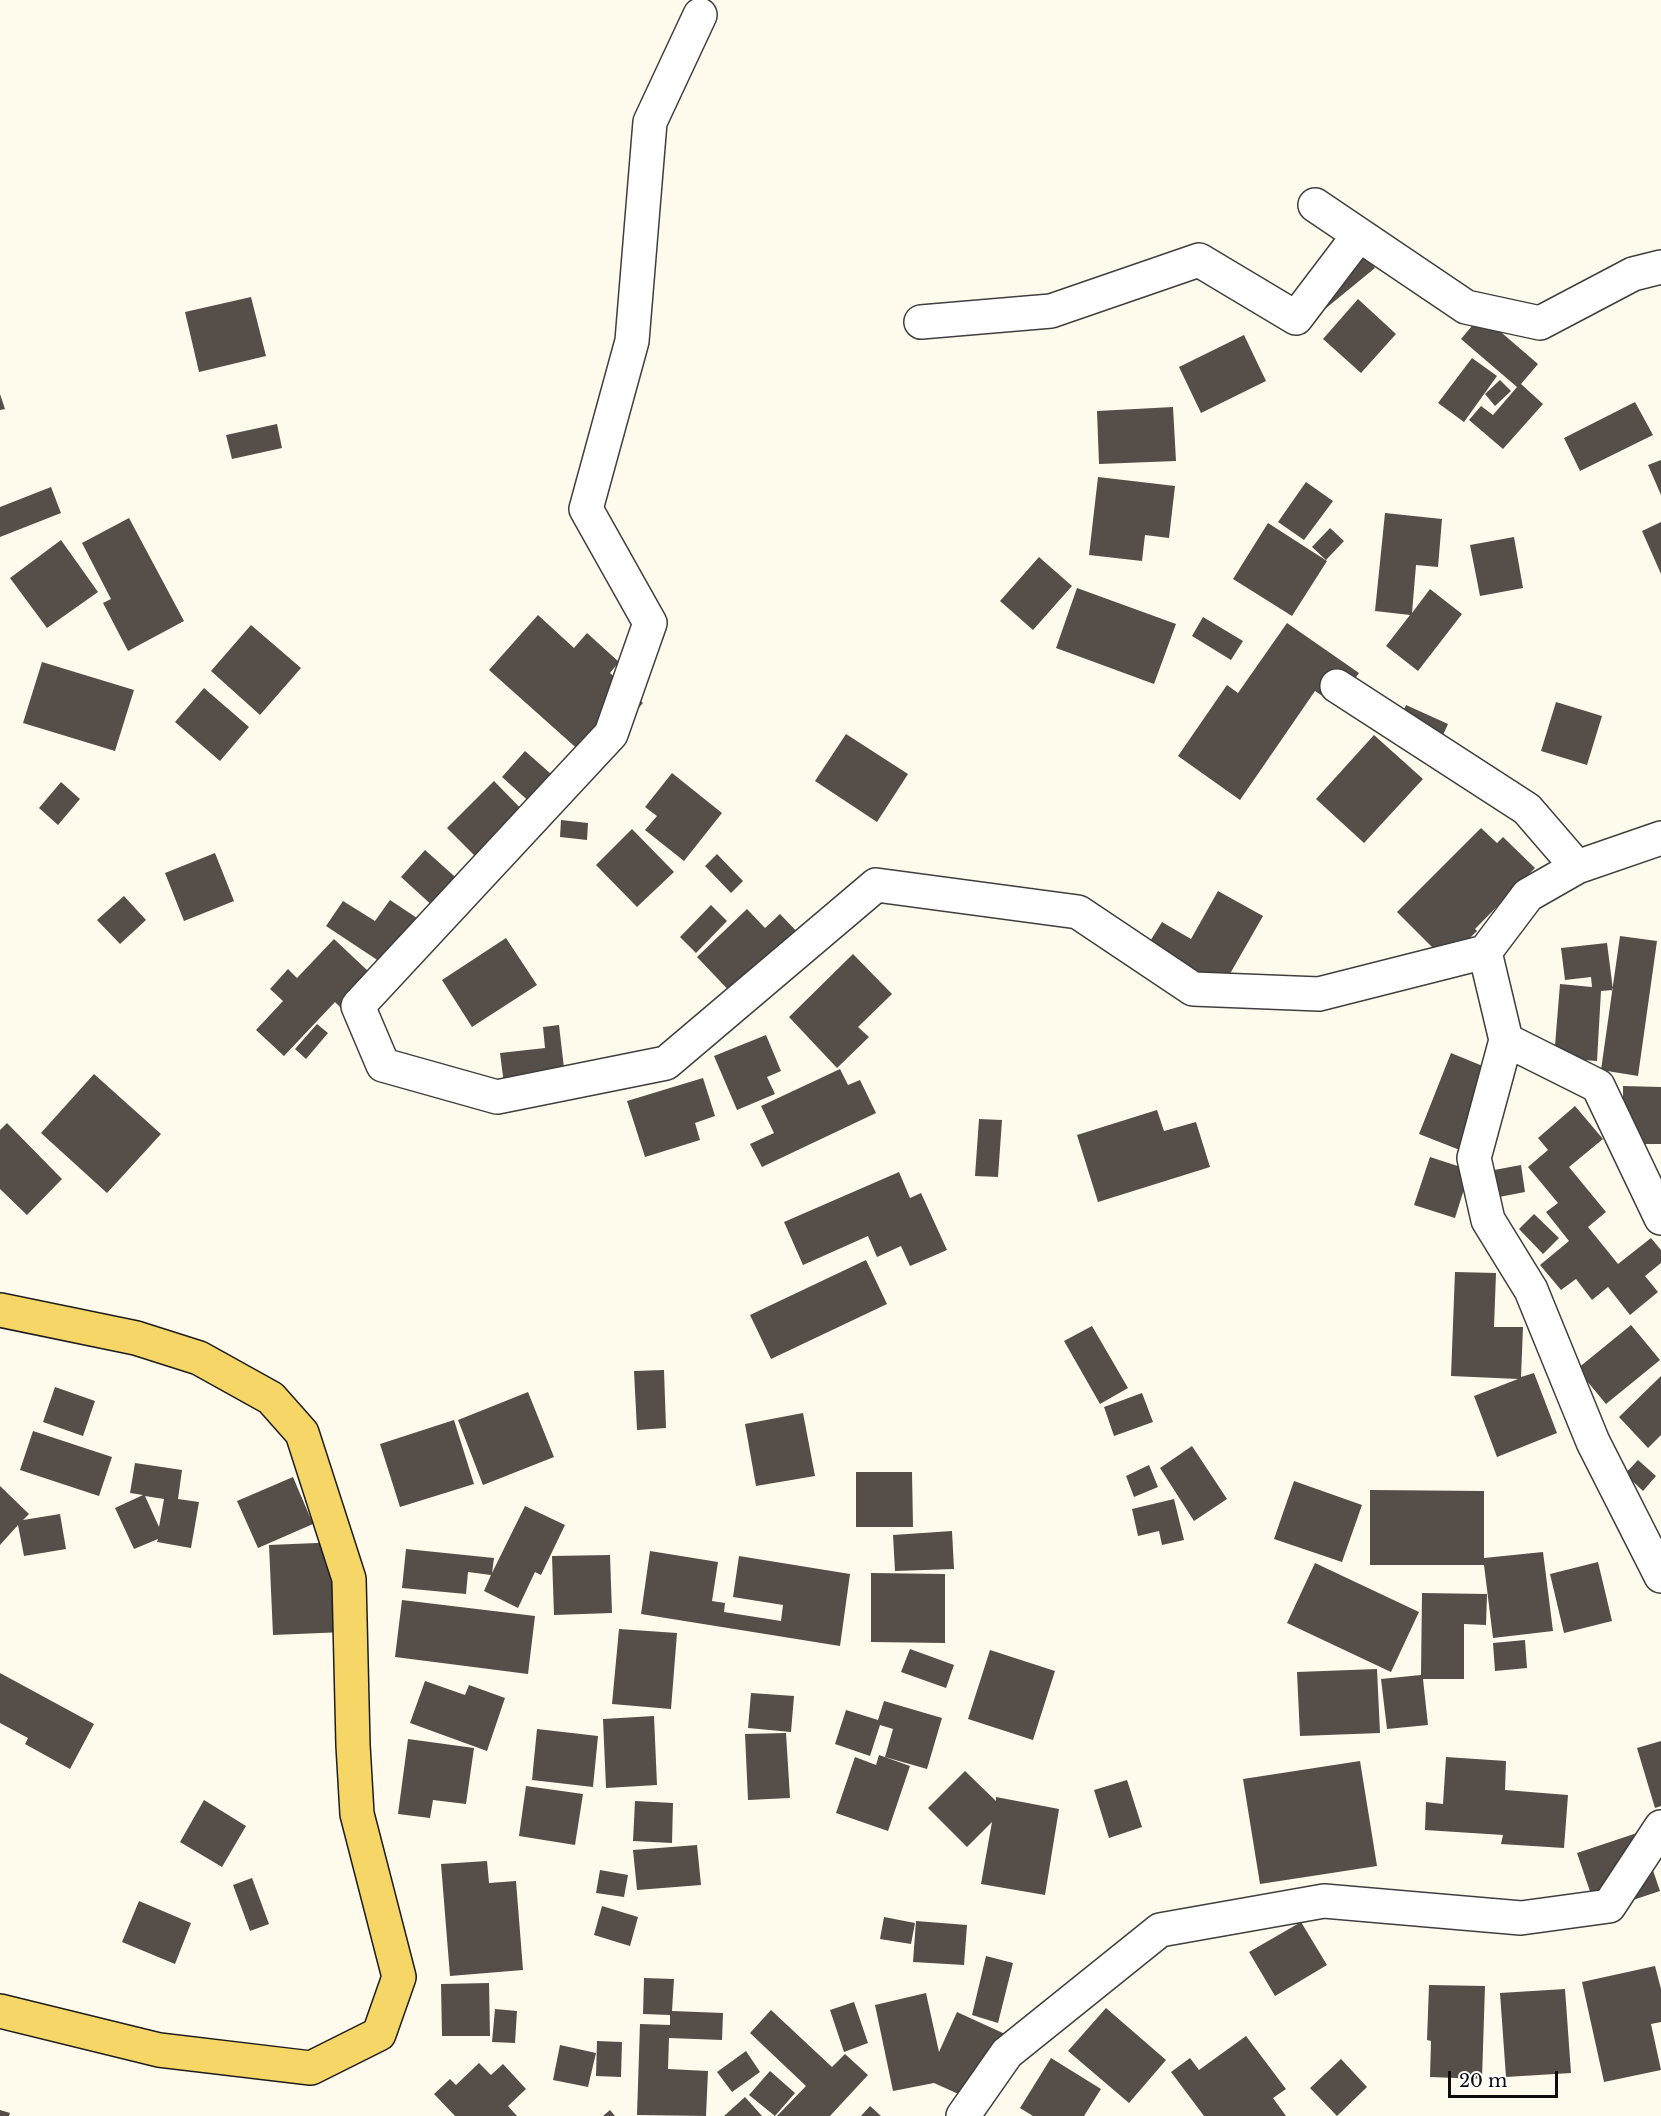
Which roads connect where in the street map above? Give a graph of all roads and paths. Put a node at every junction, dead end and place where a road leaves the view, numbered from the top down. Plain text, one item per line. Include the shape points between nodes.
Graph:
1 (700, 15) dead end
2 (1315, 205) dead end
3 (1359, 235) junction
4 (1661, 267) edge
5 (921, 322) dead end
6 (1337, 686) dead end
7 (1661, 838) edge
8 (1577, 867) junction
9 (1485, 952) junction
10 (1506, 1040) junction
11 (1661, 1218) edge
12 (0, 1310) edge
13 (1661, 1576) edge
14 (1661, 1827) edge
15 (0, 2011) edge
16 (963, 2116) edge

1 - 9 street via 650,122 632,341 586,509 650,624 611,734 358,1006 383,1065 497,1097 666,1063 876,885 1078,912 1193,988 1319,994
2 - 3 street
3 - 4 street via 1466,307 1540,323 1633,274
3 - 5 street via 1296,318 1199,260 1051,311
6 - 8 street via 1527,809
7 - 8 street
8 - 9 street via 1528,895
9 - 10 street
10 - 11 street via 1598,1086
10 - 13 street via 1474,1158 1488,1220 1531,1290 1593,1442
12 - 15 main road via 136,1338 199,1358 271,1398 302,1433 349,1579 357,1814 399,1977 379,2034 311,2068 159,2049
14 - 16 street via 1609,1906 1521,1918 1324,1901 1160,1930 1007,2053

